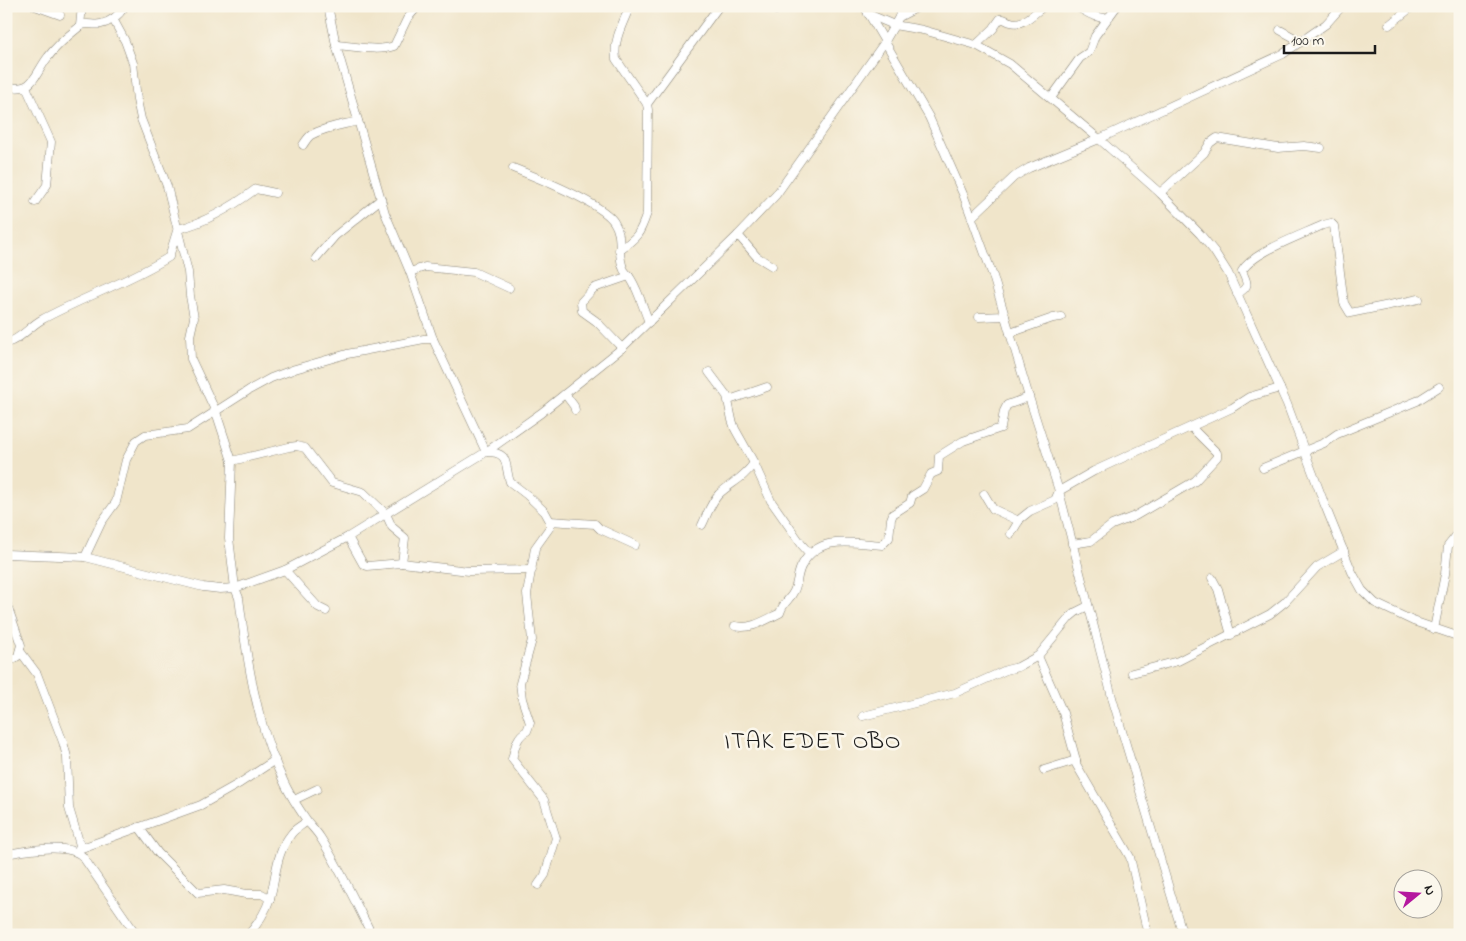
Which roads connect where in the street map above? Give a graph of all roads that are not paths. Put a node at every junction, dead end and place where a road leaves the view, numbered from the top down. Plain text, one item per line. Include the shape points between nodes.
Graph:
1 (35, 6) edge
2 (82, 6) edge
3 (125, 6) edge
4 (328, 6) edge
5 (418, 6) edge
6 (630, 6) edge
7 (719, 6) edge
8 (864, 6) edge
9 (902, 6) edge
10 (920, 6) edge
11 (1044, 6) edge
12 (1076, 6) edge
13 (1117, 6) edge
14 (1342, 6) edge
15 (1413, 6) edge
16 (60, 14) dead end
17 (868, 14) junction
18 (899, 17) junction
19 (1109, 17) junction
20 (113, 19) junction
21 (894, 25) junction
22 (1389, 25) dead end
23 (80, 26) junction
24 (1280, 30) dead end
25 (1302, 42) junction
26 (884, 43) junction
27 (336, 45) junction
28 (976, 45) junction
29 (26, 86) junction
30 (6, 87) edge
31 (1051, 98) junction
32 (647, 104) junction
33 (358, 121) junction
34 (1099, 139) junction
35 (303, 145) dead end
36 (1320, 148) dead end
37 (513, 168) dead end
38 (275, 193) dead end
39 (1160, 193) junction
40 (381, 199) junction
41 (35, 202) dead end
42 (972, 217) junction
43 (178, 229) junction
44 (738, 235) junction
45 (619, 250) junction
46 (316, 258) dead end
47 (772, 266) dead end
48 (410, 272) junction
49 (629, 276) junction
50 (508, 288) dead end
51 (1237, 294) junction
52 (1419, 299) dead end
53 (979, 316) dead end
54 (1005, 316) junction
55 (1061, 317) dead end
56 (649, 322) junction
57 (1010, 333) junction
58 (433, 340) junction
59 (6, 343) edge
60 (622, 348) junction
61 (709, 372) dead end
62 (767, 387) dead end
63 (1280, 388) junction
64 (1438, 388) dead end
65 (565, 394) junction
66 (1028, 397) junction
67 (729, 400) junction
68 (575, 410) dead end
69 (216, 412) junction
70 (1191, 427) junction
71 (1305, 450) junction
72 (486, 452) junction
73 (232, 461) junction
74 (754, 463) junction
75 (1263, 468) dead end
76 (1059, 491) junction
77 (984, 494) dead end
78 (386, 514) junction
79 (550, 521) junction
80 (1019, 521) junction
81 (702, 525) dead end
82 (1460, 532) edge
83 (1011, 534) dead end
84 (348, 538) junction
85 (1072, 544) junction
86 (635, 545) dead end
87 (1344, 551) junction
88 (6, 554) edge
89 (810, 554) junction
90 (84, 556) junction
91 (402, 563) junction
92 (285, 570) junction
93 (532, 570) junction
94 (1212, 578) dead end
95 (235, 588) junction
96 (6, 602) edge
97 (1088, 606) junction
98 (326, 611) dead end
99 (735, 626) dead end
100 (1434, 629) junction
101 (1231, 635) junction
102 (1460, 638) edge
103 (20, 651) junction
104 (1038, 656) junction
105 (6, 664) edge
106 (1132, 673) dead end
107 (863, 716) dead end
108 (275, 760) junction
109 (1076, 760) junction
110 (1044, 770) dead end
111 (317, 788) dead end
112 (294, 800) junction
113 (308, 821) junction
114 (139, 827) junction
115 (78, 850) junction
116 (6, 854) edge
117 (538, 885) dead end
118 (270, 899) junction
119 (136, 934) dead end
120 (248, 935) edge
121 (372, 935) edge
122 (1148, 935) edge
123 (1183, 935) edge

1 - 16 street
2 - 23 street
3 - 20 street
4 - 27 street
5 - 27 street via 407,19 394,46
6 - 32 street via 617,39 616,59
7 - 32 street
8 - 17 street
9 - 18 street
10 - 18 street
11 - 28 street via 1026,21 1018,23 1000,19
12 - 19 street via 1096,16
13 - 19 street
14 - 25 street via 1326,24
15 - 22 street
17 - 21 street
17 - 26 street
18 - 21 street
19 - 31 street via 1095,36 1089,52 1080,58
20 - 23 street via 101,24 86,22
20 - 43 street via 133,63 142,119 167,186
21 - 26 street
21 - 28 street
23 - 29 street via 48,57 37,78
24 - 25 street
25 - 34 street via 1283,54
26 - 42 street via 929,117
26 - 44 street via 776,195
27 - 33 street
28 - 31 street via 1010,64
29 - 30 street via 17,89
29 - 41 street via 51,142 47,185
31 - 34 street
32 - 45 street via 647,213 635,239
33 - 35 street via 324,128 310,135
33 - 40 street
34 - 39 street
34 - 42 street via 1014,177
36 - 39 street via 1278,148 1217,138
37 - 45 street via 590,202 610,216 618,230
38 - 43 street via 256,189 231,207
39 - 51 street via 1214,251
40 - 46 street via 335,236
40 - 48 street
42 - 54 street
43 - 59 street via 169,257 38,321 18,338
43 - 69 street via 194,318 190,336 192,359
44 - 47 street via 756,257
44 - 56 street
45 - 49 street via 624,270
48 - 50 street via 425,268 474,272
48 - 58 street
49 - 56 street
49 - 60 street via 594,288 581,302 582,311
51 - 52 street via 1247,286 1242,271 1246,264 1331,223 1344,303 1350,313
51 - 63 street
53 - 54 street
54 - 57 street
55 - 57 street
56 - 60 street
57 - 66 street
58 - 69 street via 347,354 295,369 264,382
58 - 72 street
60 - 65 street
61 - 67 street
62 - 67 street
63 - 70 street via 1249,397
63 - 71 street
64 - 71 street
65 - 68 street
65 - 72 street
66 - 76 street
66 - 89 street via 1007,405 1001,428 958,443 939,456 938,471 931,474 923,489 912,496 910,502 893,514 889,538 884,544 829,543
67 - 74 street via 732,420
69 - 73 street
69 - 90 street via 188,429 145,435 136,441 126,460 116,502
70 - 76 street via 1094,471
70 - 85 street via 1218,453 1196,481 1135,516 1112,525 1091,541
71 - 75 street
71 - 87 street
72 - 78 street
72 - 79 street via 503,456 510,482 527,495
73 - 78 street via 289,447 304,448 332,484 363,492
73 - 95 street via 229,538
74 - 81 street via 741,479 715,499
74 - 89 street via 776,508
76 - 80 street via 1055,500 1030,511
76 - 85 street
77 - 80 street via 993,509
78 - 84 street
78 - 91 street via 392,527 405,538
79 - 86 street via 595,524
79 - 93 street via 550,527 536,545
80 - 83 street
82 - 100 street via 1448,546
84 - 91 street via 367,566
84 - 92 street
85 - 97 street
87 - 100 street via 1362,590 1375,602
87 - 101 street via 1318,567 1270,614
88 - 90 street
89 - 99 street via 800,567 792,596 782,605 780,613 750,627
90 - 95 street via 203,587
91 - 93 street via 469,571
92 - 95 street
92 - 98 street via 318,608
93 - 117 street via 527,594 532,640 520,683 530,723 518,739 512,759 544,800 556,838
94 - 101 street
95 - 108 street via 254,692
96 - 103 street via 21,645
97 - 104 street via 1070,617
97 - 123 street
100 - 102 street
101 - 106 street via 1178,661
103 - 105 street
103 - 115 street via 37,674 63,742 67,757 69,808 80,845
104 - 107 street via 955,694
104 - 109 street via 1064,713
108 - 112 street
108 - 114 street via 201,805
109 - 110 street
109 - 122 street via 1130,858
111 - 112 street
112 - 113 street
113 - 118 street via 293,832 281,850
113 - 121 street via 345,880
114 - 115 street
114 - 118 street via 158,853 198,893 224,890 262,894
115 - 116 street via 38,849
115 - 119 street
118 - 120 street

